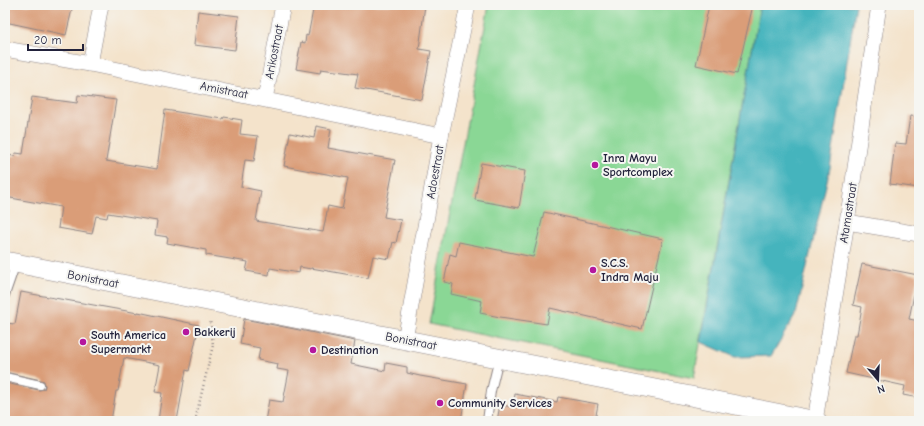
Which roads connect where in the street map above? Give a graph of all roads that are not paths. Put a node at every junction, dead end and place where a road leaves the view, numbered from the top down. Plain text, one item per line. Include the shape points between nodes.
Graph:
1 (101, 5) edge
2 (283, 5) edge
3 (468, 5) edge
4 (879, 5) edge
5 (5, 49) edge
6 (90, 64) junction
7 (265, 99) junction
8 (441, 136) junction
9 (847, 222) junction
10 (919, 234) edge
11 (10, 262) edge
12 (5, 295) edge
13 (405, 340) junction
14 (499, 358) junction
15 (5, 377) edge
16 (40, 385) dead end
17 (487, 421) edge
18 (816, 421) edge

1 - 6 street
2 - 7 street, Arikostraat
3 - 8 street, Adoestraat
4 - 9 street, Atamastraat
5 - 6 street, Amistraat
6 - 7 street, Amistraat
7 - 8 street, Amistraat
8 - 13 street, Adoestraat
9 - 10 street
9 - 18 street, Atamastraat
11 - 12 lane
11 - 13 street, Bonistraat
13 - 14 street, Bonistraat
14 - 17 lane
14 - 18 street, Bonistraat
15 - 16 lane

